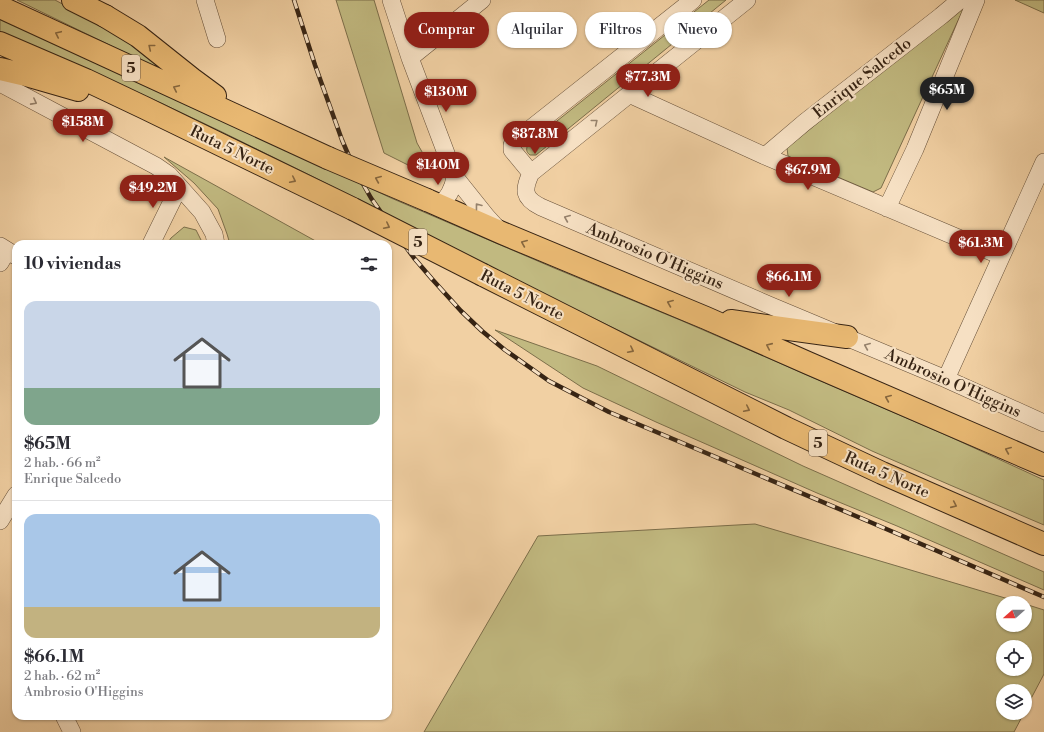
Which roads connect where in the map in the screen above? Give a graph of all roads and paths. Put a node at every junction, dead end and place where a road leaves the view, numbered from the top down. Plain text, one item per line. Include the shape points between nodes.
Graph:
1 (73, 0) edge
2 (205, 0) edge
3 (391, 0) edge
4 (482, 0) edge
5 (693, 0) edge
6 (747, 0) edge
7 (960, 0) edge
8 (976, 0) edge
9 (0, 7) edge
10 (217, 40) dead end
11 (0, 43) edge
12 (410, 58) junction
13 (0, 69) edge
14 (0, 83) edge
15 (629, 94) junction
16 (145, 108) junction
17 (262, 128) junction
18 (765, 156) junction
19 (1044, 162) edge
20 (531, 172) junction
21 (455, 177) junction
22 (179, 187) junction
23 (433, 203) junction
24 (888, 208) junction
25 (502, 233) junction
26 (153, 240) edge
27 (215, 240) edge
28 (1001, 256) junction
29 (706, 318) junction
30 (847, 337) junction
31 (946, 379) junction
32 (1044, 423) edge
33 (1044, 465) edge
34 (12, 502) edge
35 (0, 521) edge
36 (1044, 544) edge
37 (66, 720) edge
38 (72, 732) edge

17 -> 1 main road via 192,79 138,36
2 - 10 street
3 - 12 street
4 - 12 street
5 - 20 street via 515,141 512,150
6 - 15 street
7 - 18 street, Enrique Salcedo
8 - 24 street
17 -> 9 main road, Ruta 5 Norte / 5
11 - 16 main road, Ruta 5 Norte / 5
12 - 21 street
13 - 16 main road
14 -> 22 street via 156,166 169,175
15 - 18 street
20 -> 15 street
16 -> 36 main road, Ruta 5 Norte / 5, bridge via 353,209 793,432
23 -> 17 main road, Ruta 5 Norte / 5, bridge
18 - 24 street
19 - 28 street
30 -> 20 street, Ambrosio O'Higgins via 534,204 526,193 526,184
21 - 23 street via 454,186 446,200
25 -> 21 street
22 - 26 street
22 - 27 street via 202,212
23 - 25 main road, Ruta 5 Norte / 5
24 - 28 street
29 -> 25 main road, Ruta 5 Norte / 5
28 - 31 street
29 - 30 main road
33 -> 29 main road, Ruta 5 Norte / 5
31 -> 30 street, Ambrosio O'Higgins
31 - 32 street, Ambrosio O'Higgins
34 - 35 street
37 - 38 street

